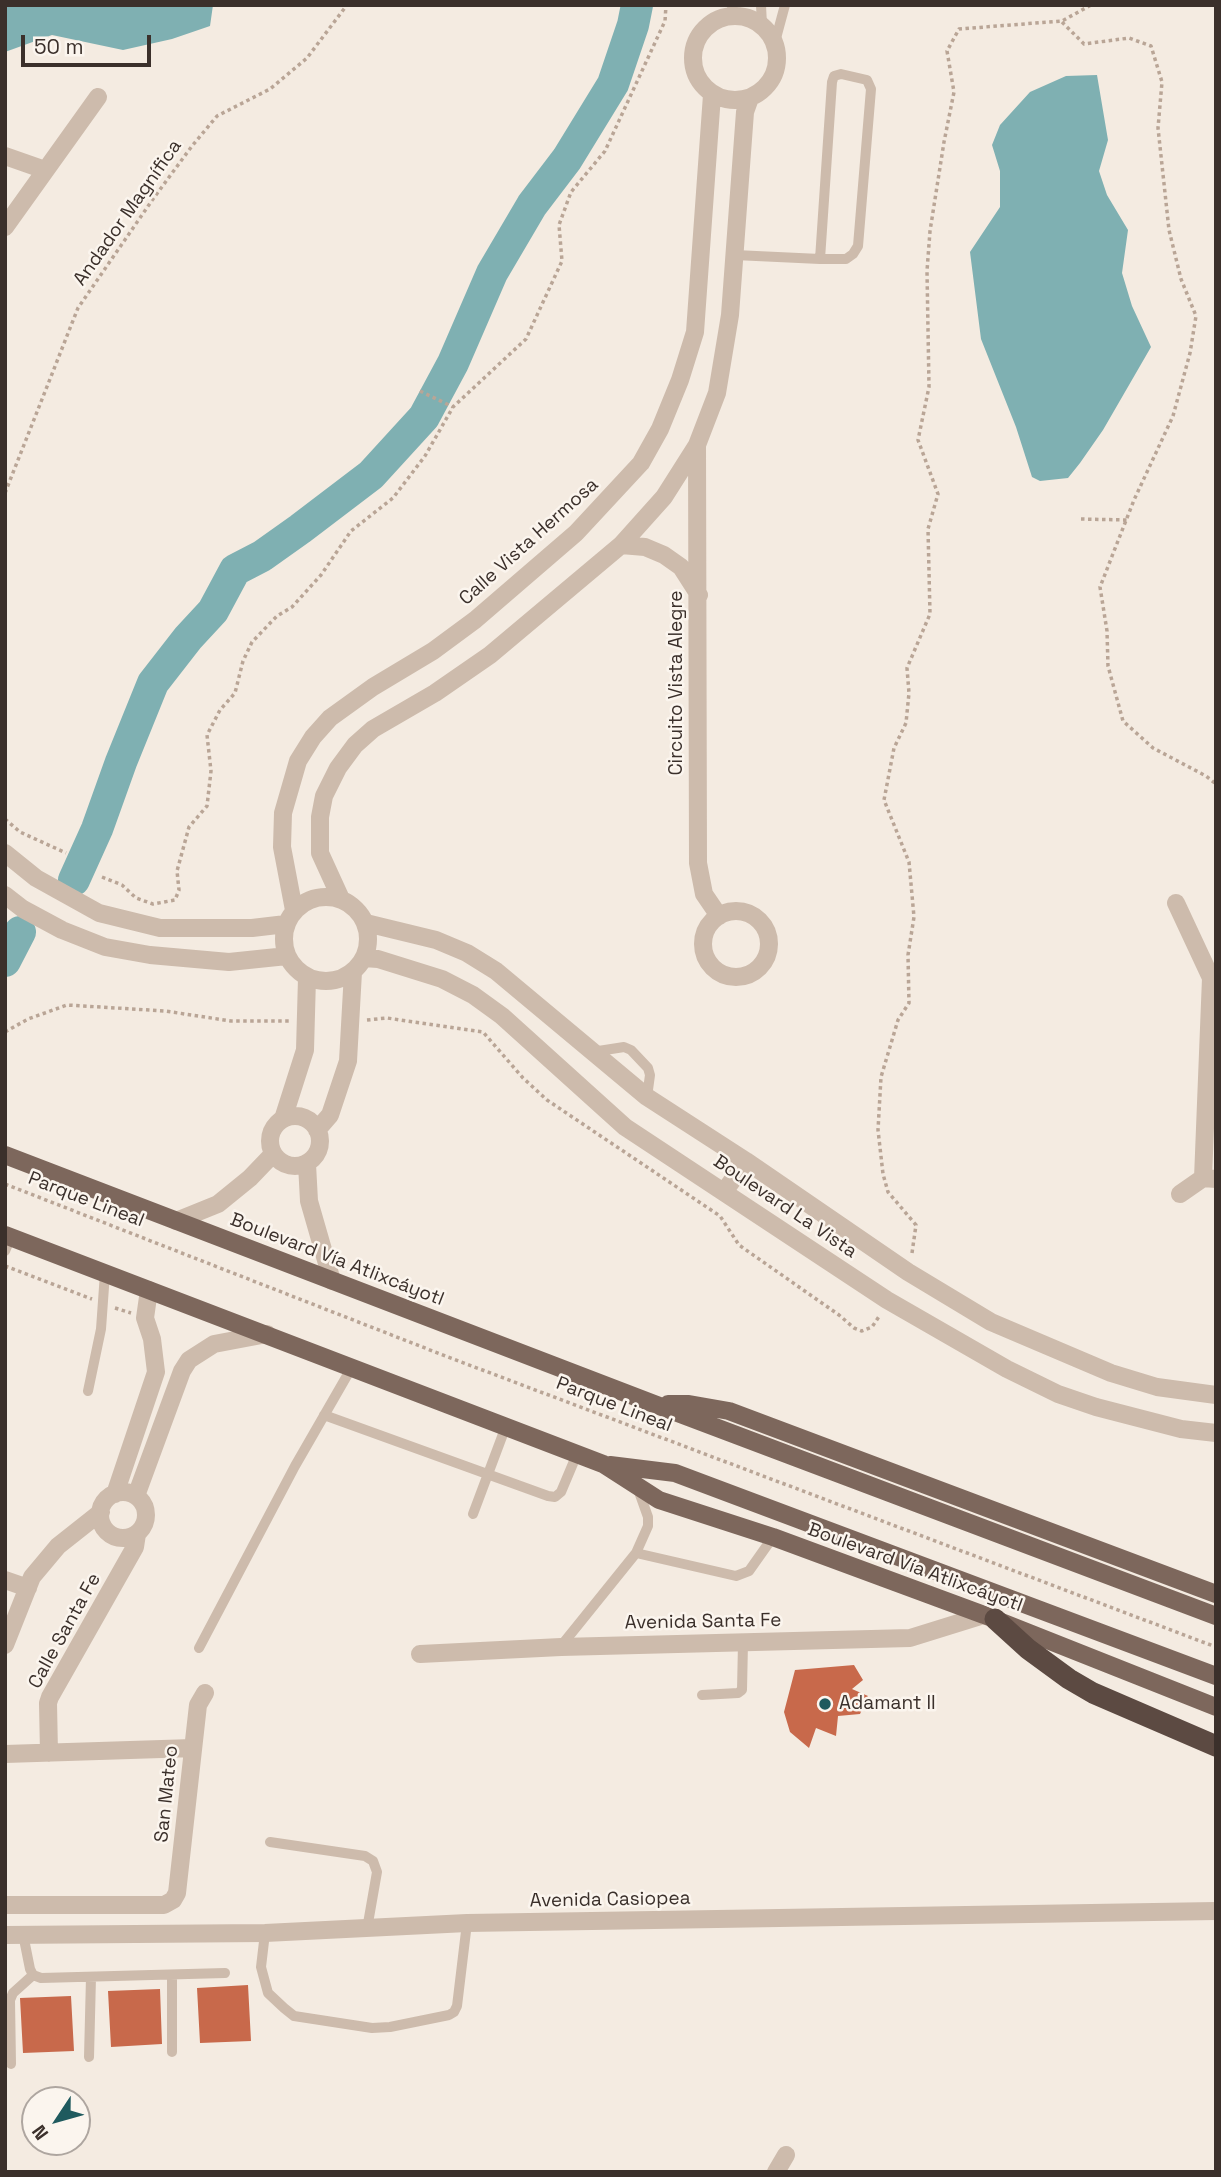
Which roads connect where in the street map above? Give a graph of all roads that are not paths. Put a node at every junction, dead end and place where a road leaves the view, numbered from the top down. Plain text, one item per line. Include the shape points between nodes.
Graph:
1 (761, 5) edge
2 (785, 5) edge
3 (732, 10) edge
4 (762, 25) junction
5 (775, 42) junction
6 (712, 95) junction
7 (98, 97) dead end
8 (750, 98) junction
9 (5, 156) edge
10 (45, 170) junction
11 (5, 227) edge
12 (735, 255) junction
13 (820, 259) junction
14 (697, 444) junction
15 (621, 545) junction
16 (699, 595) junction
17 (5, 853) edge
18 (5, 895) edge
19 (341, 899) junction
20 (1176, 903) dead end
21 (719, 916) dead end
22 (290, 917) junction
23 (366, 923) junction
24 (287, 956) junction
25 (359, 965) junction
26 (307, 978) junction
27 (1213, 980) edge
28 (592, 1052) junction
29 (647, 1097) junction
30 (283, 1119) junction
31 (317, 1130) junction
32 (272, 1154) junction
33 (5, 1155) edge
34 (746, 1161) junction
35 (307, 1164) junction
36 (1209, 1179) edge
37 (724, 1192) junction
38 (1180, 1194) dead end
39 (176, 1221) junction
40 (7, 1241) edge
41 (105, 1273) junction
42 (332, 1281) junction
43 (149, 1290) junction
44 (267, 1334) junction
45 (352, 1367) junction
46 (88, 1391) dead end
47 (1216, 1395) edge
48 (654, 1404) junction
49 (324, 1415) junction
50 (506, 1426) junction
51 (1216, 1433) edge
52 (578, 1454) junction
53 (603, 1464) junction
54 (489, 1474) junction
55 (637, 1486) junction
56 (115, 1494) junction
57 (136, 1496) junction
58 (101, 1513) junction
59 (473, 1514) dead end
60 (137, 1534) junction
61 (773, 1537) junction
62 (636, 1553) junction
63 (5, 1580) edge
64 (28, 1588) junction
65 (1216, 1594) edge
66 (1216, 1616) edge
67 (989, 1617) junction
68 (743, 1643) junction
69 (5, 1645) edge
70 (561, 1647) junction
71 (199, 1648) dead end
72 (420, 1654) dead end
73 (1216, 1676) edge
74 (205, 1693) dead end
75 (702, 1695) dead end
76 (1216, 1707) edge
77 (1216, 1746) edge
78 (193, 1748) junction
79 (49, 1753) junction
80 (5, 1754) edge
81 (270, 1842) dead end
82 (5, 1905) edge
83 (1216, 1910) edge
84 (467, 1923) junction
85 (367, 1930) junction
86 (265, 1933) junction
87 (14, 1934) edge
88 (225, 1973) dead end
89 (33, 1975) junction
90 (172, 1975) junction
91 (91, 1977) junction
92 (173, 2052) dead end
93 (89, 2057) dead end
94 (11, 2064) dead end
95 (786, 2155) dead end
96 (776, 2172) edge

1 - 4 lane
2 - 5 lane
3 - 4 street
3 - 6 street via 707,25 695,41 692,61 698,80
4 - 5 street
5 - 8 street via 778,62 773,76
6 - 8 street via 727,101
6 - 22 street, Calle Vista Hermosa via 695,332 660,429 641,463 576,533 475,620 330,718 313,737 298,761 283,813
7 - 10 street
8 - 12 street via 745,112
9 - 10 street
10 - 11 street
12 - 13 lane
12 - 14 street via 717,393
13 - 13 lane via 846,259 858,246 871,89 867,80 841,74 832,82
14 - 15 street via 664,497
14 - 16 street, Circuito Vista Alegre
15 - 16 street via 664,555 681,567
15 - 19 street via 490,655 355,745 324,796 320,817 320,853
16 - 21 street, Circuito Vista Alegre via 698,863 704,894
17 - 22 street via 36,878 99,913 160,928 252,928
18 - 24 street via 23,909 105,947 229,962
19 - 22 street via 324,896 308,900
19 - 23 street
20 - 27 street
22 - 24 street via 283,940
23 - 25 street via 369,941
23 - 28 street, Boulevard La Vista via 436,940 467,953 496,971
24 - 26 street
25 - 26 street via 339,980
25 - 31 street via 348,1061 330,1115
25 - 37 street, Boulevard La Vista via 378,959 442,979 473,995 625,1127
26 - 30 street via 305,1050
27 - 36 street
28 - 29 street, Boulevard La Vista
28 - 29 lane via 631,1050 648,1068
29 - 34 street, Boulevard La Vista
30 - 31 street via 302,1117
30 - 32 street via 270,1134
31 - 35 street via 319,1149
32 - 35 street via 287,1166
32 - 39 street via 218,1203
33 - 39 main road, Boulevard Vía Atlixcáyotl
34 - 37 street
34 - 47 street, Boulevard La Vista via 908,1272 991,1322 1111,1373 1157,1387
35 - 42 street via 309,1201
36 - 38 street
37 - 51 street, Boulevard La Vista via 887,1300 1017,1374 1096,1407 1181,1429
39 - 42 main road, Boulevard Vía Atlixcáyotl
40 - 41 main road, Boulevard Vía Atlixcáyotl
41 - 43 main road, Boulevard Vía Atlixcáyotl
41 - 46 lane
42 - 48 main road, Boulevard Vía Atlixcáyotl
43 - 44 main road, Boulevard Vía Atlixcáyotl
43 - 56 street via 145,1318 156,1372
44 - 45 main road, Boulevard Vía Atlixcáyotl
44 - 57 street via 214,1344 189,1360
45 - 49 lane
45 - 50 main road, Boulevard Vía Atlixcáyotl
48 - 65 main road, Boulevard Vía Atlixcáyotl via 729,1410
48 - 66 main road, Boulevard Vía Atlixcáyotl
49 - 54 lane
49 - 71 lane
50 - 52 main road, Boulevard Vía Atlixcáyotl
50 - 54 lane
52 - 53 main road, Boulevard Vía Atlixcáyotl
52 - 54 lane via 555,1497
53 - 55 main road, Boulevard Vía Atlixcáyotl
53 - 73 main road, Boulevard Vía Atlixcáyotl via 675,1473
54 - 59 lane
55 - 61 main road, Boulevard Vía Atlixcáyotl via 659,1500
55 - 62 lane via 648,1526
56 - 57 street
56 - 58 street
57 - 60 street via 146,1515
58 - 60 street via 107,1532 117,1538
58 - 64 street via 50,1554
60 - 79 street, Calle Santa Fe via 135,1547 50,1697
61 - 62 lane via 749,1571 736,1576
61 - 67 main road, Boulevard Vía Atlixcáyotl
62 - 70 lane
63 - 64 street
64 - 69 street
67 - 68 street, Avenida Santa Fe via 910,1638
67 - 76 main road, Boulevard Vía Atlixcáyotl
67 - 77 highway via 1085,1688
68 - 70 street, Avenida Santa Fe
68 - 75 lane via 742,1690
70 - 72 street, Avenida Santa Fe
74 - 78 street, San Mateo via 198,1705
78 - 79 street
78 - 82 street, San Mateo via 173,1900 164,1905
79 - 80 street
81 - 85 lane via 373,1861 377,1872
83 - 84 street, Avenida Casiopea
84 - 85 street, Avenida Casiopea
84 - 86 lane via 454,2012 372,2028 294,2016 284,2008 268,1993 261,1967
85 - 86 street, Avenida Casiopea
86 - 87 street, Avenida Casiopea
87 - 89 lane
88 - 90 lane
89 - 91 lane
89 - 94 lane via 9,2000
90 - 91 lane
90 - 92 lane
91 - 93 lane
95 - 96 street

